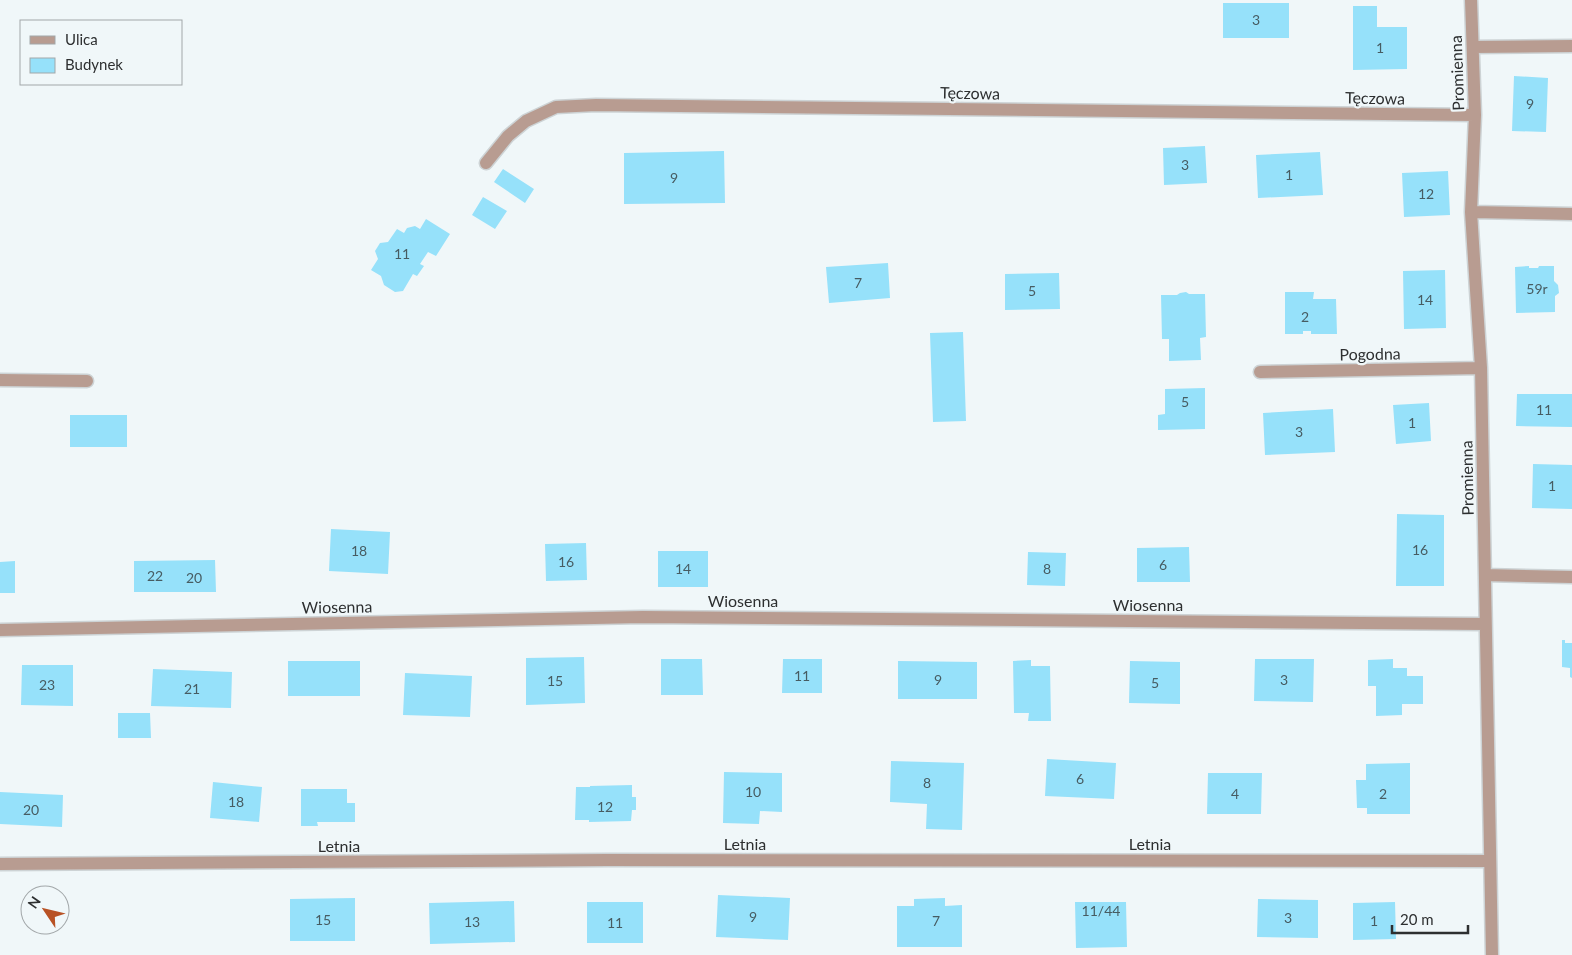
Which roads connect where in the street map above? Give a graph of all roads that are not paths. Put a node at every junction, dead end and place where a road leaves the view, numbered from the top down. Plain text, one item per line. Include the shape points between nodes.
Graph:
1 (1471, 0) edge
2 (1572, 46) edge
3 (1473, 47) junction
4 (1475, 116) junction
5 (486, 163) dead end
6 (1471, 212) junction
7 (1572, 214) edge
8 (1481, 368) junction
9 (1260, 372) dead end
10 (0, 380) edge
11 (87, 381) dead end
12 (1485, 575) junction
13 (1572, 577) edge
14 (1485, 624) junction
15 (0, 630) edge
16 (1489, 860) junction
17 (0, 864) edge
18 (1492, 955) edge

1 - 3 street, Promienna
2 - 3 street
3 - 4 street, Promienna
4 - 5 street, Tęczowa via 566,106 556,107 526,121 508,136
4 - 6 street, Promienna
6 - 7 street
6 - 8 street, Promienna
8 - 9 street, Pogodna
8 - 12 street, Promienna
10 - 11 street
12 - 13 street
12 - 14 street, Promienna
14 - 15 street, Wiosenna via 643,617
14 - 16 street, Promienna
16 - 17 street, Letnia
16 - 18 street, Promienna

